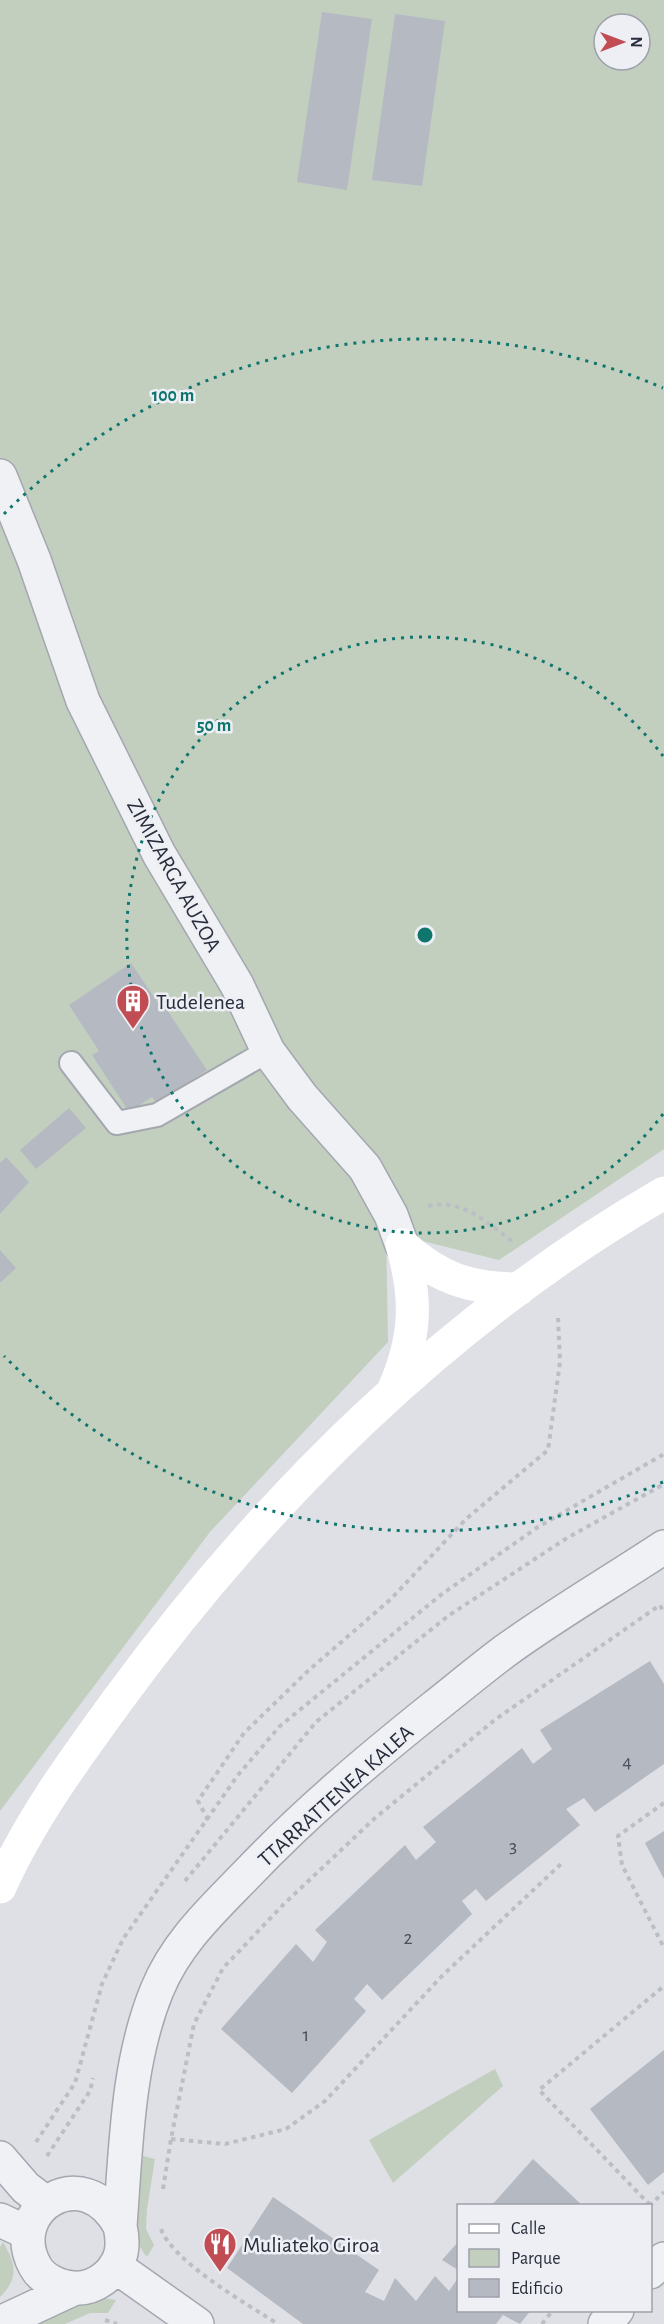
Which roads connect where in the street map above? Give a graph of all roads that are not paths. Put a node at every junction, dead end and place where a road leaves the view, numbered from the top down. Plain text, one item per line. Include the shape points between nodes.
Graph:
1 (0, 476) edge
2 (268, 1051) junction
3 (71, 1063) dead end
4 (664, 1193) edge
5 (402, 1245) junction
6 (519, 1289) junction
7 (392, 1393) junction
8 (664, 1547) edge
9 (36, 1818) junction
10 (0, 1852) edge
11 (0, 1887) edge
12 (127, 2133) junction
13 (0, 2158) edge
14 (76, 2193) junction
15 (46, 2203) junction
16 (120, 2226) junction
17 (20, 2237) edge
18 (664, 2259) edge
19 (115, 2266) junction
20 (652, 2271) edge
21 (75, 2288) junction
22 (615, 2312) edge
23 (0, 2321) edge
24 (197, 2324) edge
25 (605, 2324) edge

1 - 2 street, ZIMIZARGA AUZOA via 83,701 159,854 237,985
2 - 3 lane via 157,1115 117,1123
2 - 5 street, ZIMIZARGA AUZOA via 302,1097 365,1168 391,1215
4 - 6 street
5 - 6 street via 436,1272 456,1281
5 - 7 street via 413,1296 413,1322 405,1362
6 - 7 street
7 - 9 street via 274,1509 210,1582 91,1737
8 - 12 street, TTARRATTENEA KALEA via 505,1651 365,1762 278,1841 195,1928 169,1967 146,2021
9 - 10 street
9 - 11 street
12 - 14 street, TTARRATTENEA KALEA via 108,2168
12 - 16 street, TTARRATTENEA KALEA
13 - 15 street via 26,2188
14 - 15 street
14 - 16 street via 104,2203
15 - 17 street
16 - 19 street via 121,2253
17 - 21 street via 46,2278 59,2286
17 - 23 street via 27,2279
18 - 20 street
19 - 21 street via 90,2286
19 - 24 street
21 - 23 street
22 - 25 street

